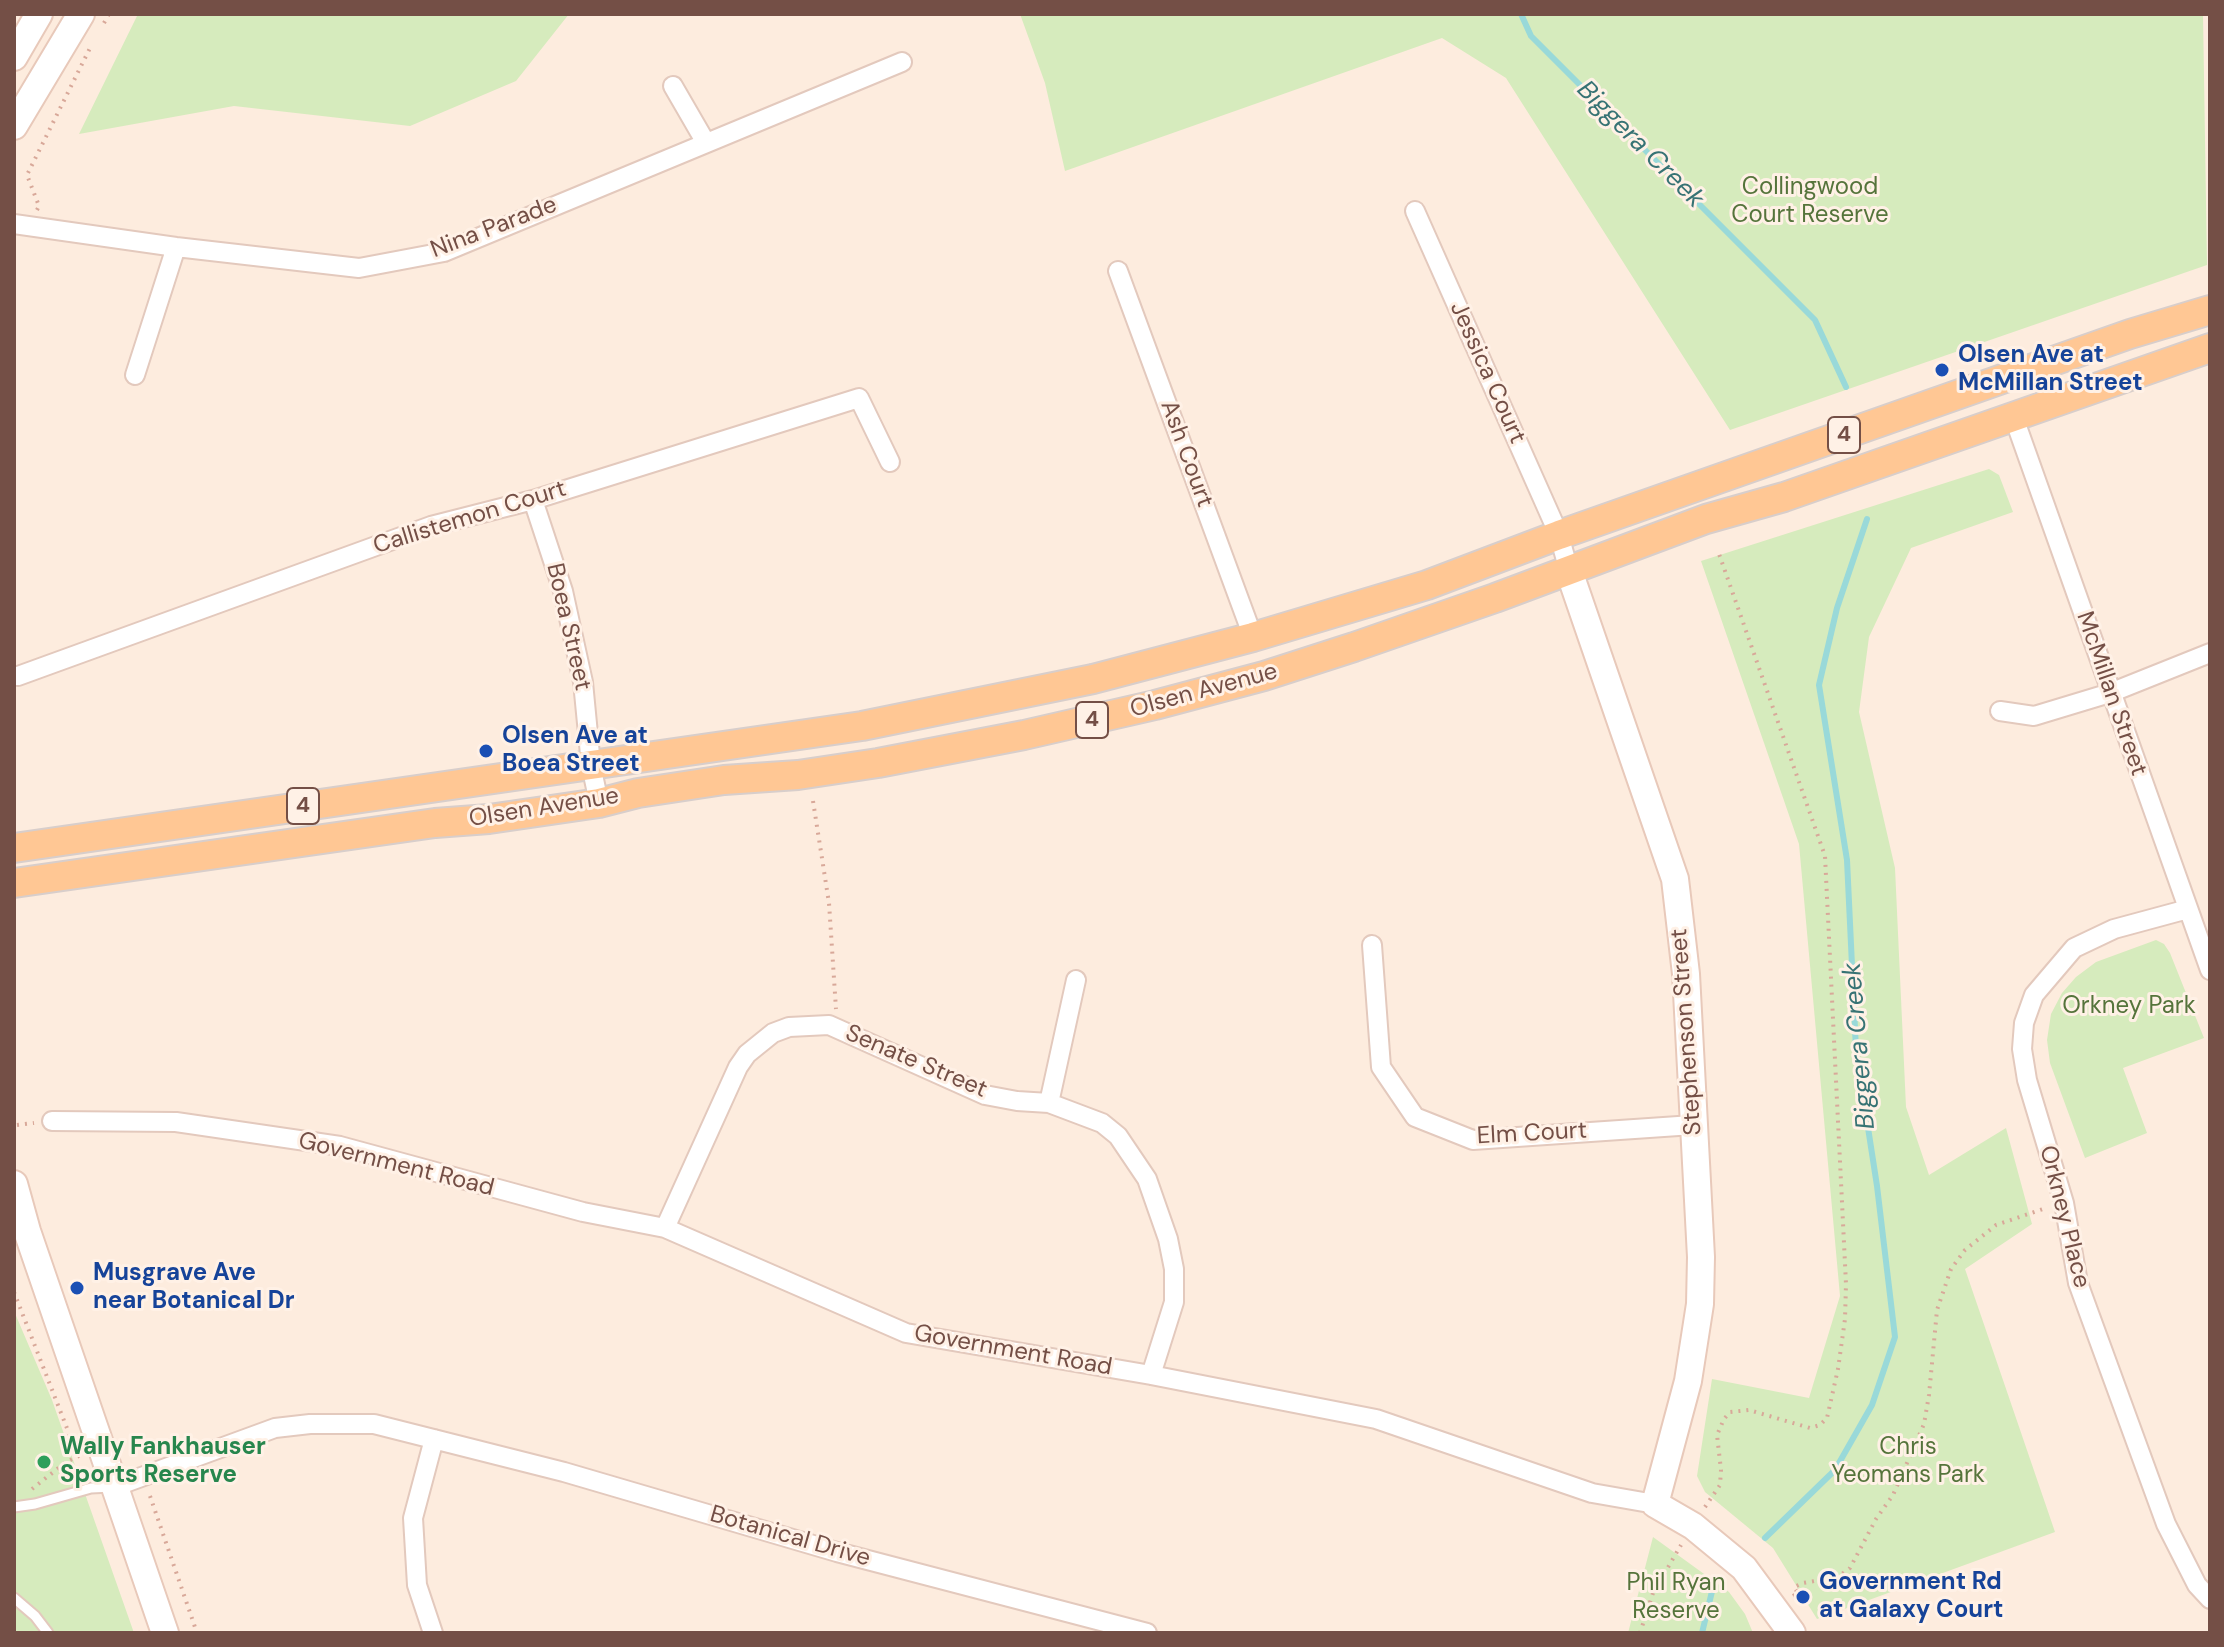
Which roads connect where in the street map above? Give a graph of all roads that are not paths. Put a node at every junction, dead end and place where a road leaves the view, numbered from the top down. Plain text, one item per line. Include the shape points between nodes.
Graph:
1 (39, 14) edge
2 (92, 20) edge
3 (14, 57) edge
4 (902, 62) dead end
5 (673, 86) dead end
6 (14, 126) edge
7 (706, 143) junction
8 (1415, 211) dead end
9 (22, 224) edge
10 (176, 247) junction
11 (1118, 271) dead end
12 (2210, 310) edge
13 (2210, 348) edge
14 (135, 375) dead end
15 (2014, 418) junction
16 (890, 462) dead end
17 (533, 500) junction
18 (1559, 535) junction
19 (1569, 571) junction
20 (1253, 637) junction
21 (2210, 653) edge
22 (18, 676) dead end
23 (2110, 693) junction
24 (2000, 711) dead end
25 (591, 765) junction
26 (599, 803) junction
27 (14, 848) edge
28 (47, 878) junction
29 (14, 883) edge
30 (14, 899) edge
31 (2188, 909) junction
32 (2202, 926) edge
33 (1372, 945) dead end
34 (2210, 970) edge
35 (1076, 980) dead end
36 (1049, 1103) junction
37 (52, 1121) dead end
38 (1693, 1125) junction
39 (14, 1184) edge
40 (14, 1206) edge
41 (665, 1228) junction
42 (27, 1231) junction
43 (1151, 1375) junction
44 (434, 1439) junction
45 (114, 1487) junction
46 (1655, 1504) junction
47 (14, 1507) edge
48 (14, 1598) edge
49 (2210, 1599) edge
50 (48, 1633) edge
51 (165, 1633) edge
52 (433, 1633) edge
53 (1147, 1633) edge
54 (1792, 1633) edge

1 - 3 street
2 - 6 street
4 - 7 street, Nina Parade
5 - 7 street
7 - 10 street, Nina Parade via 444,252 359,268
8 - 18 street, Jessica Court
9 - 10 street, Nina Parade
10 - 14 street
11 - 20 street, Ash Court
12 - 18 main road, Olsen Avenue / 4
13 - 15 main road, Olsen Avenue / 4
15 - 19 main road, Olsen Avenue / 4 via 1706,519
15 - 23 street, McMillan Street
16 - 17 street, Callistemon Court via 859,398
17 - 22 street, Callistemon Court via 431,526
17 - 25 street, Boea Street via 570,622 583,682
18 - 19 street, Jessica Court
18 - 20 main road, Olsen Avenue / 4 via 1427,585
19 - 26 main road, Olsen Avenue / 4 via 1264,676 1098,719 939,753 798,775 724,780
19 - 38 street, Stephenson Street via 1675,879 1686,974
20 - 25 main road, Olsen Avenue / 4 via 961,708
21 - 23 street
23 - 24 street via 2034,716
23 - 31 street, McMillan Street
25 - 26 street, Boea Street
25 - 27 main road, Olsen Avenue / 4
26 - 28 main road, Olsen Avenue / 4
28 - 29 main road, Olsen Avenue / 4
28 - 30 street
31 - 32 street, McMillan Street
31 - 49 street, Orkney Place via 2114,929 2074,948 2034,995 2022,1049 2064,1203 2078,1283 2183,1561
32 - 34 street, McMillan Street
33 - 38 street, Elm Court via 1381,1067 1415,1117 1473,1140
35 - 36 street
36 - 41 street, Senate Street via 985,1095 829,1025 789,1027 773,1033 738,1067
36 - 43 street, Senate Street via 1102,1123 1118,1136 1147,1179 1174,1269 1174,1302
37 - 41 street, Government Road via 176,1122 340,1146 583,1212
38 - 46 street, Stephenson Street via 1700,1304 1688,1381
39 - 42 street
40 - 42 street
41 - 43 street, Government Road via 906,1333
42 - 45 street
43 - 46 street, Government Road via 1376,1419 1592,1493
44 - 45 street, Botanical Drive via 374,1424 275,1428
44 - 52 street via 413,1518 417,1585
44 - 53 street, Botanical Drive
45 - 47 lane
45 - 51 street
46 - 54 street, Government Road via 1693,1526 1744,1568
48 - 50 lane

